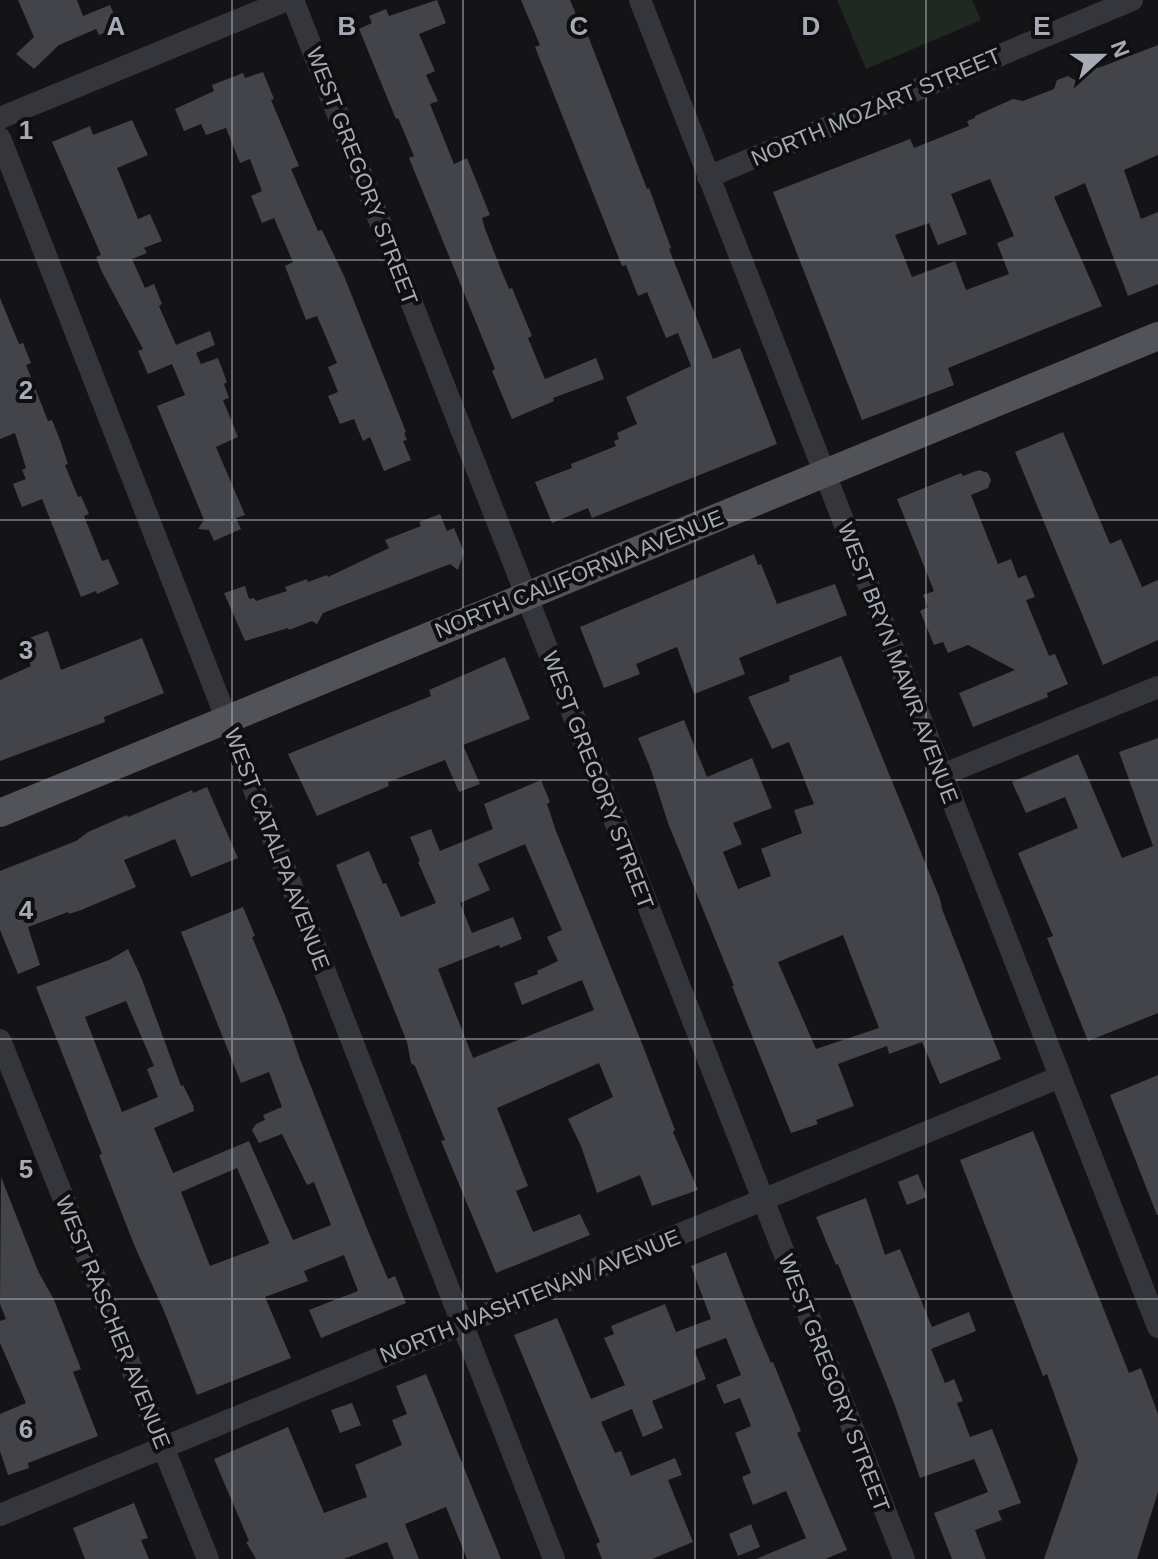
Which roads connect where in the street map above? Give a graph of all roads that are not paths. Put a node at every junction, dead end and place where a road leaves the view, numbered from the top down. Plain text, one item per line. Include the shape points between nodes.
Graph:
1 (290, 0) edge
2 (640, 0) edge
3 (1132, 0) edge
4 (0, 118) edge
5 (0, 138) edge
6 (708, 177) junction
7 (1158, 336) edge
8 (824, 473) junction
9 (526, 596) junction
10 (1158, 687) edge
11 (227, 719) junction
12 (942, 775) junction
13 (0, 813) edge
14 (0, 1040) edge
15 (1060, 1077) junction
16 (763, 1200) junction
17 (463, 1324) junction
18 (1158, 1327) edge
19 (163, 1447) junction
20 (0, 1515) edge
21 (208, 1559) edge
22 (554, 1559) edge
23 (904, 1559) edge

1 - 4 street
1 - 9 street, WEST GREGORY STREET
2 - 6 street, WEST BRYN MAWR AVENUE
3 - 6 street, NORTH MOZART STREET
5 - 11 street, WEST CATALPA AVENUE
6 - 8 street, WEST BRYN MAWR AVENUE
7 - 8 main road, NORTH CALIFORNIA AVENUE
8 - 9 main road, NORTH CALIFORNIA AVENUE
8 - 12 street, WEST BRYN MAWR AVENUE
9 - 11 main road, NORTH CALIFORNIA AVENUE
9 - 16 street, WEST GREGORY STREET
10 - 12 street
11 - 13 main road, NORTH CALIFORNIA AVENUE
11 - 17 street, WEST CATALPA AVENUE
12 - 15 street, WEST BRYN MAWR AVENUE
14 - 19 street, WEST RASCHER AVENUE
15 - 16 street, NORTH WASHTENAW AVENUE
15 - 18 street, WEST BRYN MAWR AVENUE
16 - 17 street, NORTH WASHTENAW AVENUE
16 - 23 street, WEST GREGORY STREET
17 - 19 street, NORTH WASHTENAW AVENUE
17 - 22 street, WEST CATALPA AVENUE
19 - 20 street, NORTH WASHTENAW AVENUE
19 - 21 street, WEST RASCHER AVENUE

